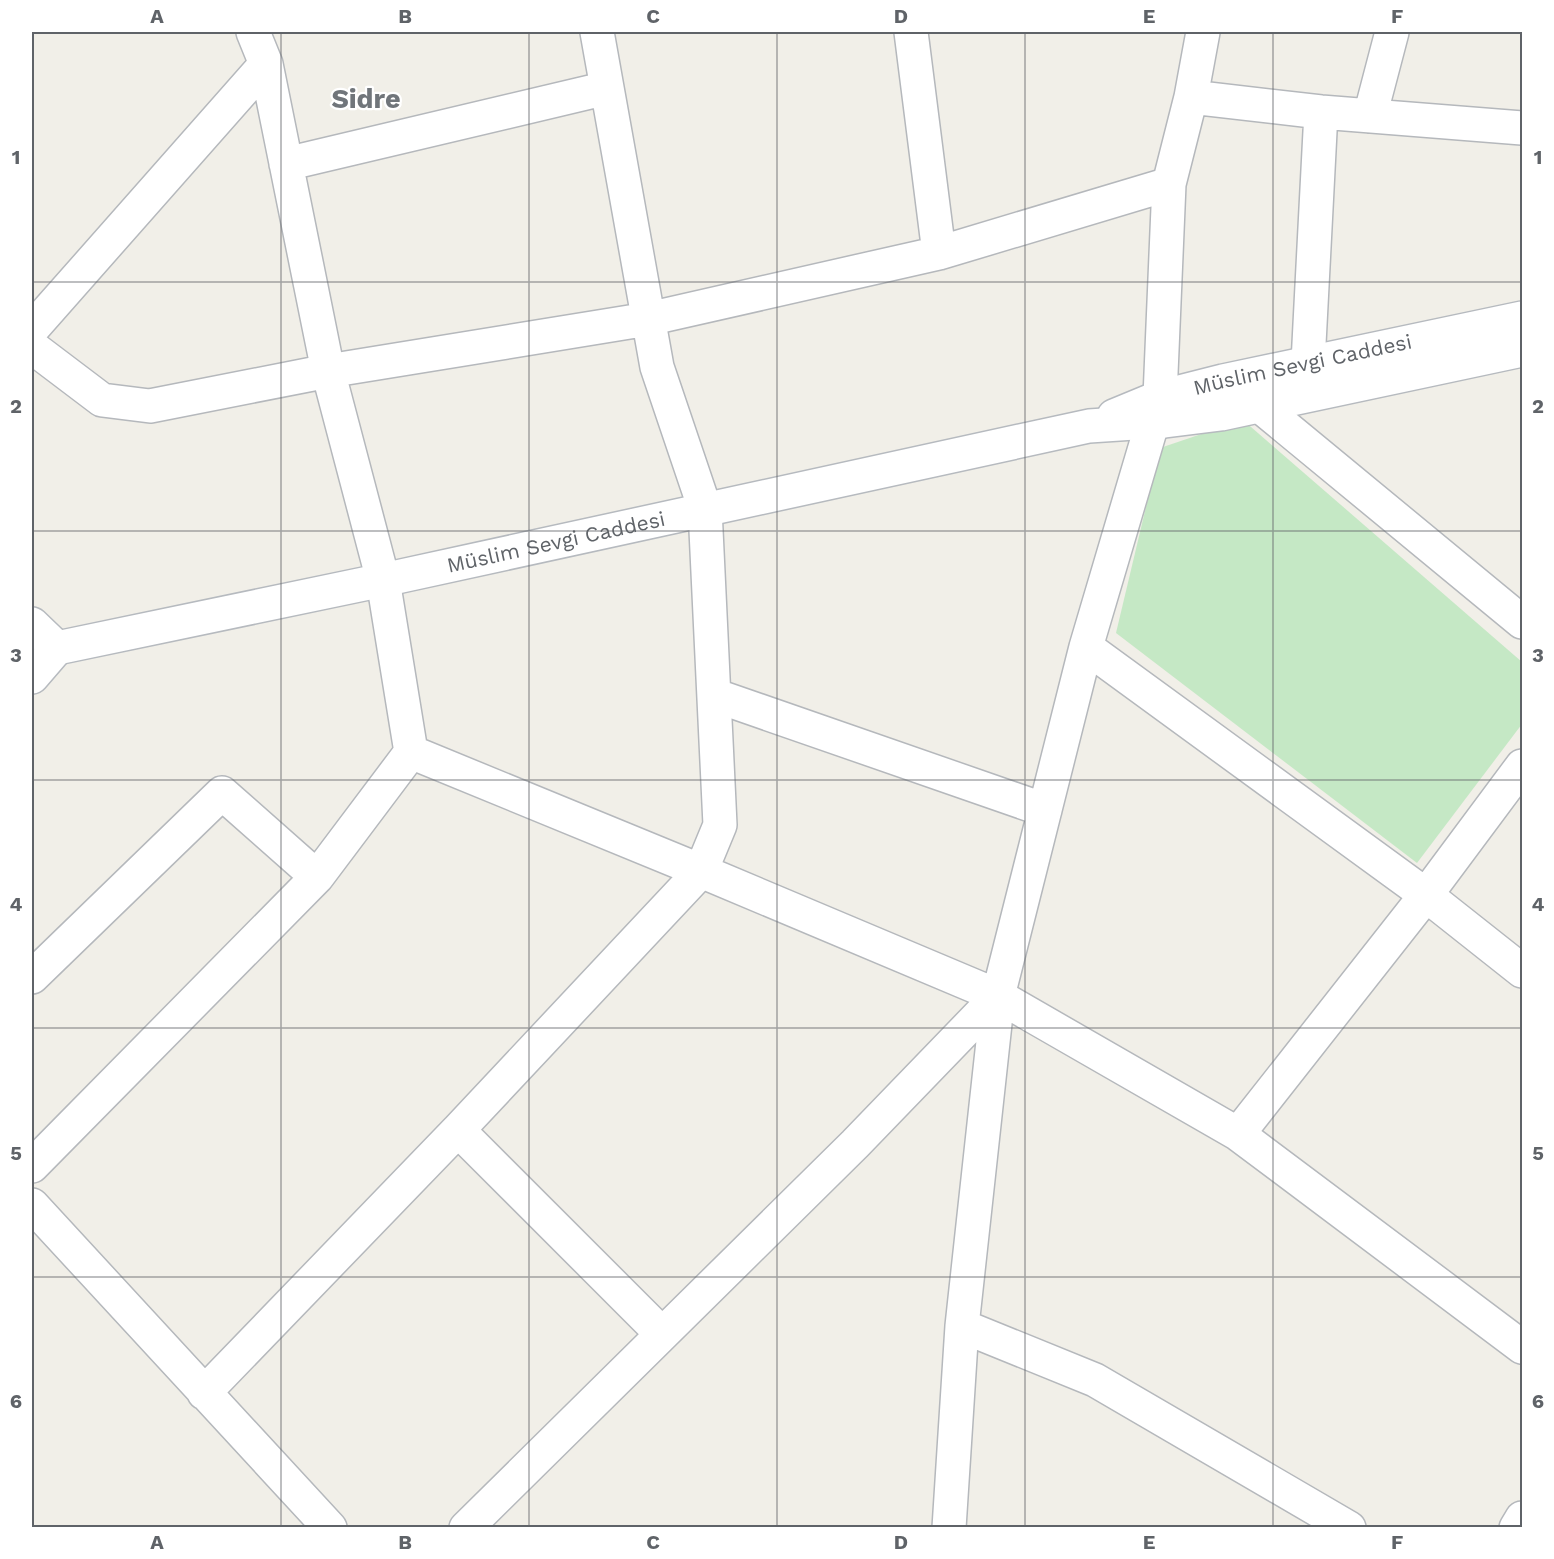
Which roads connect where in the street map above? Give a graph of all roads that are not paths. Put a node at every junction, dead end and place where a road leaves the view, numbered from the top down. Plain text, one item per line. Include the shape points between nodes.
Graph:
1 (253, 32) edge
2 (597, 32) edge
3 (911, 32) edge
4 (1203, 32) edge
5 (1392, 32) edge
6 (266, 64) junction
7 (607, 88) junction
8 (1191, 97) junction
9 (1321, 112) junction
10 (1370, 116) junction
11 (1522, 128) edge
12 (286, 164) junction
13 (1169, 184) junction
14 (939, 253) junction
15 (1522, 318) edge
16 (648, 320) junction
17 (32, 329) edge
18 (32, 346) edge
19 (1522, 350) edge
20 (1308, 363) junction
21 (328, 371) junction
22 (1260, 406) junction
23 (1156, 410) junction
24 (705, 509) junction
25 (383, 580) junction
26 (1522, 621) edge
27 (32, 624) edge
28 (1086, 647) junction
29 (57, 648) junction
30 (32, 677) edge
31 (714, 694) junction
32 (411, 752) junction
33 (1522, 766) edge
34 (1045, 810) junction
35 (701, 870) junction
36 (317, 877) junction
37 (1426, 895) junction
38 (1522, 971) edge
39 (32, 976) edge
40 (998, 996) junction
41 (458, 1130) junction
42 (1238, 1134) junction
43 (32, 1166) edge
44 (32, 1205) edge
45 (962, 1326) junction
46 (662, 1334) junction
47 (1522, 1347) edge
48 (204, 1393) junction
49 (1522, 1518) edge
50 (330, 1527) edge
51 (466, 1527) edge
52 (949, 1527) edge
53 (1349, 1527) edge
54 (1516, 1527) edge

1 - 6 street
2 - 7 street
3 - 14 street
4 - 8 street
5 - 10 street
6 - 12 street
6 - 17 street
7 - 12 street
7 - 16 street
8 - 9 street
8 - 13 street
9 - 10 street
9 - 20 street
10 - 11 street
12 - 21 street
13 - 14 street
13 - 23 street
14 - 16 street
15 - 20 street, Müslim Sevgi Caddesi
16 - 21 street
16 - 24 street via 657,367
18 - 21 street via 102,400 150,406
19 - 22 street, Müslim Sevgi Caddesi
20 - 23 street, Müslim Sevgi Caddesi via 1223,381
21 - 25 street
22 - 23 street, Müslim Sevgi Caddesi via 1221,414
22 - 26 street
23 - 24 street, Müslim Sevgi Caddesi
23 - 28 street
24 - 25 street, Müslim Sevgi Caddesi
24 - 31 street
25 - 29 street, Müslim Sevgi Caddesi
25 - 32 street
27 - 29 street
28 - 34 street
28 - 37 street
29 - 30 street
31 - 34 street
31 - 35 street via 720,825
32 - 35 street
32 - 36 street
33 - 37 street
34 - 40 street
35 - 40 street
35 - 41 street
36 - 39 street via 222,793
36 - 43 street
37 - 38 street
37 - 42 street
40 - 42 street
40 - 45 street
40 - 46 street
41 - 46 street
41 - 48 street
42 - 47 street
44 - 48 street
45 - 52 street
45 - 53 street via 1095,1380
46 - 51 street
48 - 50 street
49 - 54 street

